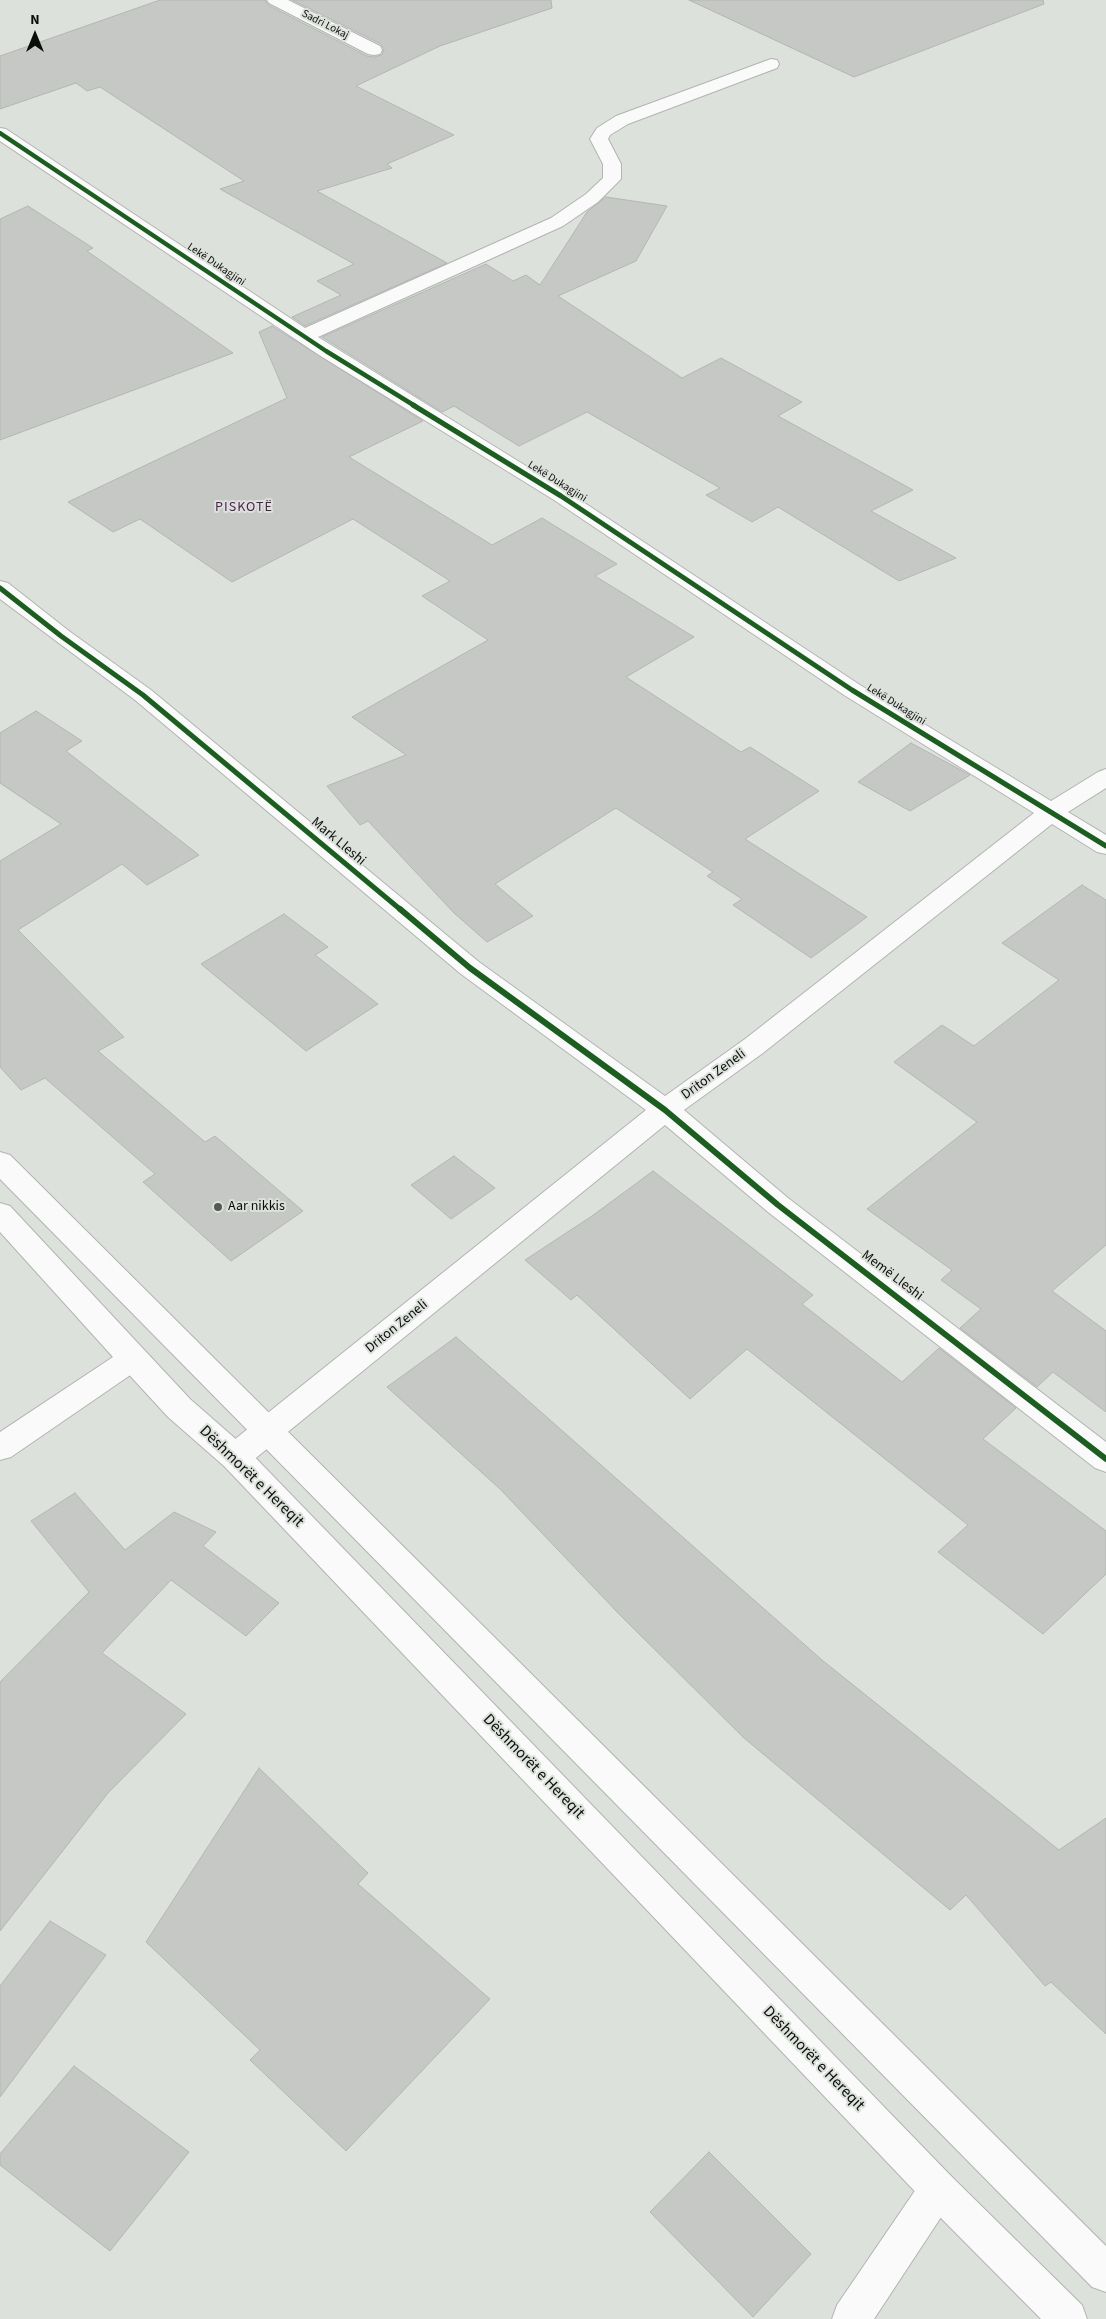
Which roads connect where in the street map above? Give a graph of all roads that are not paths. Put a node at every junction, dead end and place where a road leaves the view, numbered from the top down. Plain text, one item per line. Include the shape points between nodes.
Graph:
1 (275, 0) edge
2 (374, 50) dead end
3 (771, 64) dead end
4 (0, 133) edge
5 (304, 336) junction
6 (0, 588) edge
7 (1106, 777) edge
8 (1051, 812) junction
9 (1106, 846) edge
10 (665, 1110) junction
11 (0, 1162) edge
12 (0, 1214) edge
13 (132, 1360) junction
14 (268, 1431) junction
15 (0, 1448) edge
16 (235, 1456) junction
17 (1106, 1459) edge
18 (938, 2190) junction
19 (1106, 2274) edge
20 (851, 2319) edge
21 (1068, 2319) edge

1 - 2 street, Sadri Lokaj
3 - 5 street via 622,120 603,132 599,139 612,164 612,179 592,198 557,222
4 - 5 street, Lekë Dukagjini
5 - 8 street, Lekë Dukagjini via 561,496 852,690
6 - 10 street, Mark Lleshi via 144,695 470,968
7 - 8 street, Driton Zeneli
8 - 9 street, Lekë Dukagjini
8 - 10 street, Driton Zeneli via 762,1040
10 - 14 street, Driton Zeneli
10 - 17 street, Memë Lleshi via 778,1204
11 - 14 street
12 - 13 street, Dëshmorët e Hereqit
13 - 15 street
13 - 16 street, Dëshmorët e Hereqit via 179,1408
14 - 16 street, Driton Zeneli
14 - 19 street
16 - 18 street, Dëshmorët e Hereqit
18 - 20 street
18 - 21 street, Dëshmorët e Hereqit

